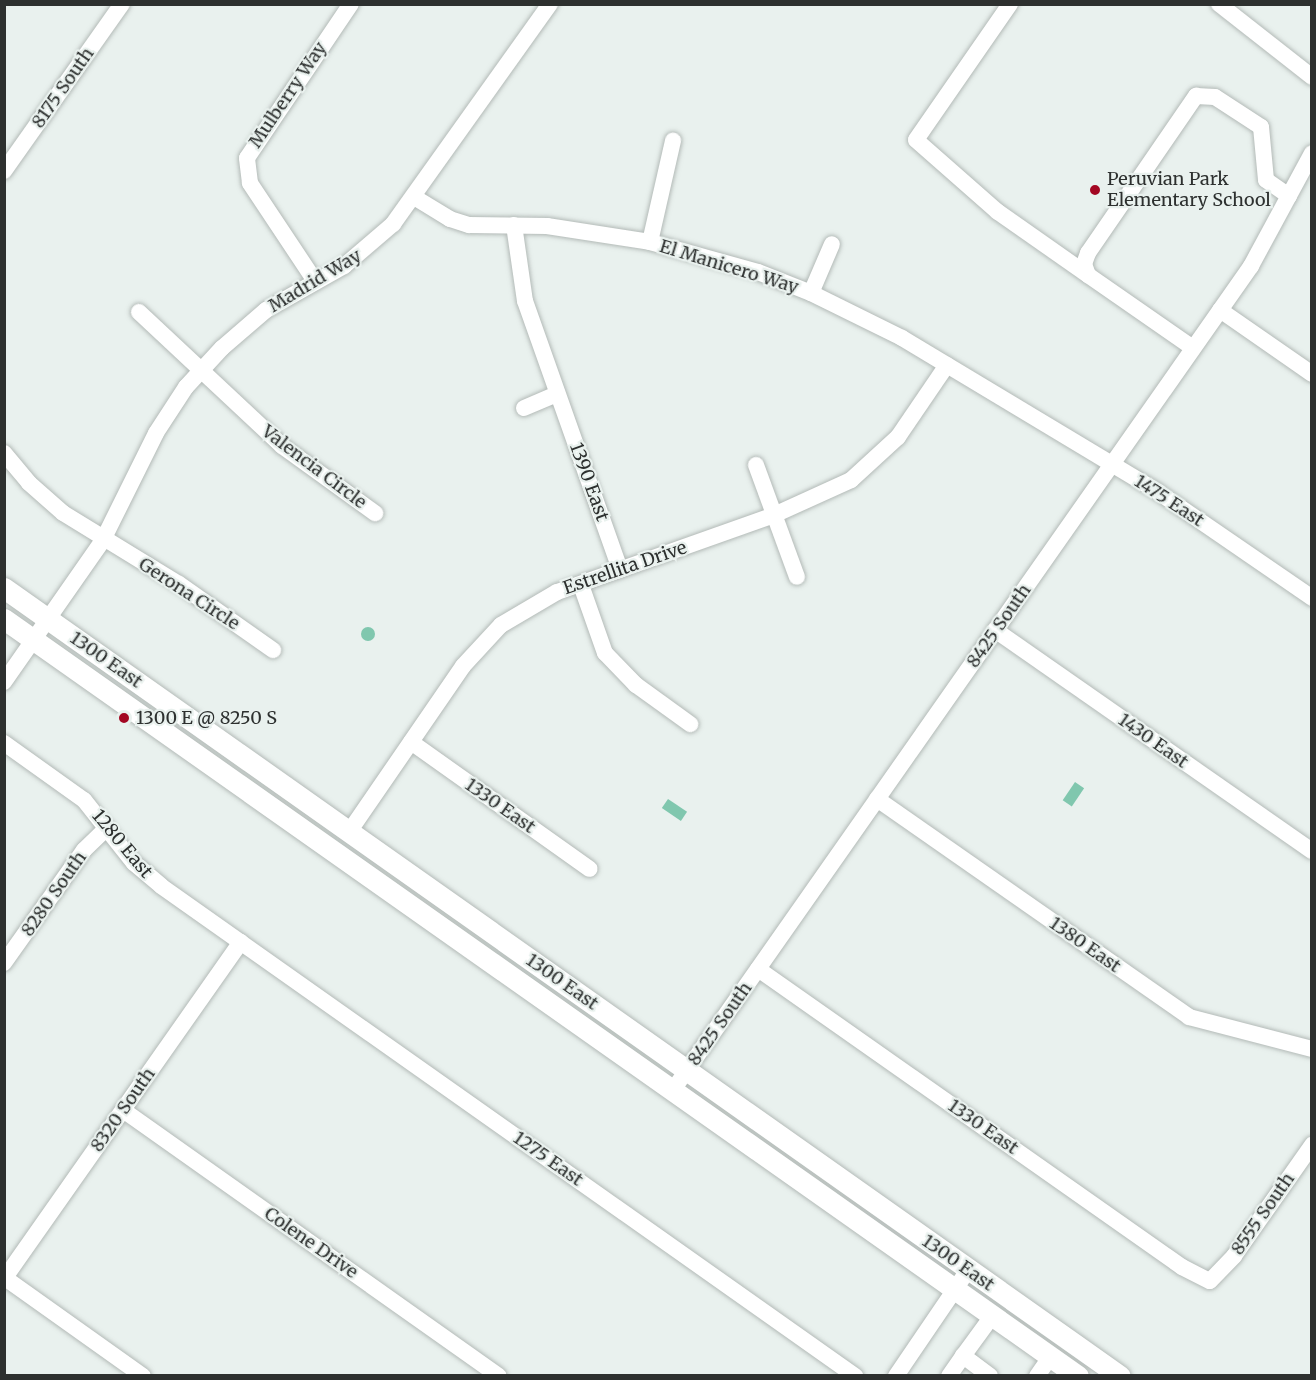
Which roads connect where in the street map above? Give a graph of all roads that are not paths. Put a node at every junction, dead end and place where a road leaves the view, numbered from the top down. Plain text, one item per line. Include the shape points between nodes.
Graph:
1 (122, 4) edge
2 (351, 4) edge
3 (550, 4) edge
4 (1010, 4) edge
5 (1219, 4) edge
6 (1311, 77) edge
7 (673, 141) dead end
8 (1311, 153) edge
9 (4, 171) edge
10 (1289, 196) junction
11 (414, 197) junction
12 (514, 225) junction
13 (650, 242) junction
14 (832, 244) dead end
15 (1088, 275) junction
16 (315, 281) junction
17 (811, 293) junction
18 (1220, 310) junction
19 (139, 312) dead end
20 (1193, 348) junction
21 (947, 365) junction
22 (202, 369) junction
23 (1311, 374) edge
24 (557, 394) junction
25 (524, 408) dead end
26 (1022, 410) joint
27 (4, 453) edge
28 (756, 465) dead end
29 (1112, 465) junction
30 (375, 513) dead end
31 (774, 516) junction
32 (104, 540) junction
33 (620, 570) junction
34 (797, 577) dead end
35 (581, 585) junction
36 (4, 588) edge
37 (1311, 598) edge
38 (4, 619) edge
39 (49, 620) junction
40 (995, 630) junction
41 (34, 640) junction
42 (273, 650) dead end
43 (4, 682) edge
44 (690, 724) dead end
45 (411, 742) junction
46 (4, 743) edge
47 (877, 800) junction
48 (107, 828) junction
49 (349, 832) junction
50 (1311, 851) edge
51 (590, 869) dead end
52 (241, 942) junction
53 (4, 963) edge
54 (758, 969) junction
55 (1311, 1049) edge
56 (687, 1071) junction
57 (673, 1090) junction
58 (123, 1110) junction
59 (1311, 1145) edge
60 (968, 1270) junction
61 (5, 1279) edge
62 (1210, 1281) joint
63 (956, 1288) junction
64 (993, 1315) junction
65 (1069, 1340) junction
66 (963, 1356) junction
67 (1064, 1369) edge
68 (143, 1376) edge
69 (498, 1376) edge
70 (855, 1376) edge
71 (896, 1376) edge
72 (950, 1376) edge
73 (990, 1376) edge
74 (1037, 1376) edge
75 (1120, 1376) edge

1 - 9 street, 8175 South
2 - 16 street, Mulberry Way via 247,158 250,183
3 - 11 street, Madrid Way
4 - 15 street via 916,140 998,212
5 - 6 street
7 - 13 street
8 - 10 street, 8425 South
10 - 15 street via 1266,180 1261,127 1215,97 1196,96 1088,253 1084,264
10 - 18 street, 8425 South via 1262,248
11 - 12 street, El Manicero Way via 450,219 469,225
11 - 16 street, Madrid Way via 369,248
12 - 13 street, El Manicero Way via 579,229
12 - 24 street, 1390 East via 525,301
13 - 17 street, El Manicero Way via 758,272
14 - 17 street
15 - 20 street
16 - 22 street, Madrid Way via 266,310
17 - 21 street, El Manicero Way
18 - 20 street, 8425 South
18 - 23 street
19 - 22 street, Valencia Circle
20 - 29 street, 8425 South
21 - 26 street, El Manicero Way
21 - 31 street, Estrellita Drive via 905,428 876,460 823,496
22 - 30 street, Valencia Circle via 282,446
22 - 32 street, Madrid Way via 169,410
24 - 25 street
24 - 33 street, 1390 East
26 - 29 street, 1475 East
27 - 32 street via 45,498
28 - 31 street
29 - 37 street, 1475 East via 1186,510
29 - 40 street, 8425 South
31 - 33 street, Estrellita Drive
31 - 34 street
32 - 39 street, Madrid Way
32 - 42 street, Gerona Circle via 179,584
33 - 35 street, Estrellita Drive
35 - 44 street via 605,654 636,685
35 - 45 street, Estrellita Drive via 536,602 487,638
36 - 39 main road, 1300 East
38 - 41 main road, 1300 East
39 - 41 street, Madrid Way
39 - 49 main road, 1300 East
40 - 47 street, 8425 South
40 - 50 street, 1430 East
41 - 43 street, Madrid Way
41 - 57 main road, 1300 East
45 - 49 street, Estrellita Drive
45 - 51 street, 1330 East
46 - 48 street, 1280 East via 84,800
47 - 54 street, 8425 South
47 - 55 street, 1380 East via 1189,1017
48 - 52 street, 1280 East via 146,876
48 - 53 street, 8280 South via 84,850
49 - 56 main road, 1300 East
52 - 58 street, 8320 South
52 - 70 street, 1275 East
54 - 56 street, 8425 South
54 - 62 street, 1330 East via 1182,1267
56 - 57 street, 8425 South
56 - 60 main road, 1300 East
57 - 63 main road, 1300 East
58 - 61 street, 8320 South
58 - 69 street, Colene Drive
59 - 62 street, 8555 South via 1234,1256
60 - 63 street
60 - 65 main road, 1300 East
61 - 68 street
63 - 64 main road, 1300 East
63 - 71 street
64 - 66 street
64 - 67 main road, 1300 East
65 - 67 main road
65 - 75 main road, 1300 East
66 - 72 street
66 - 73 street
67 - 74 street

